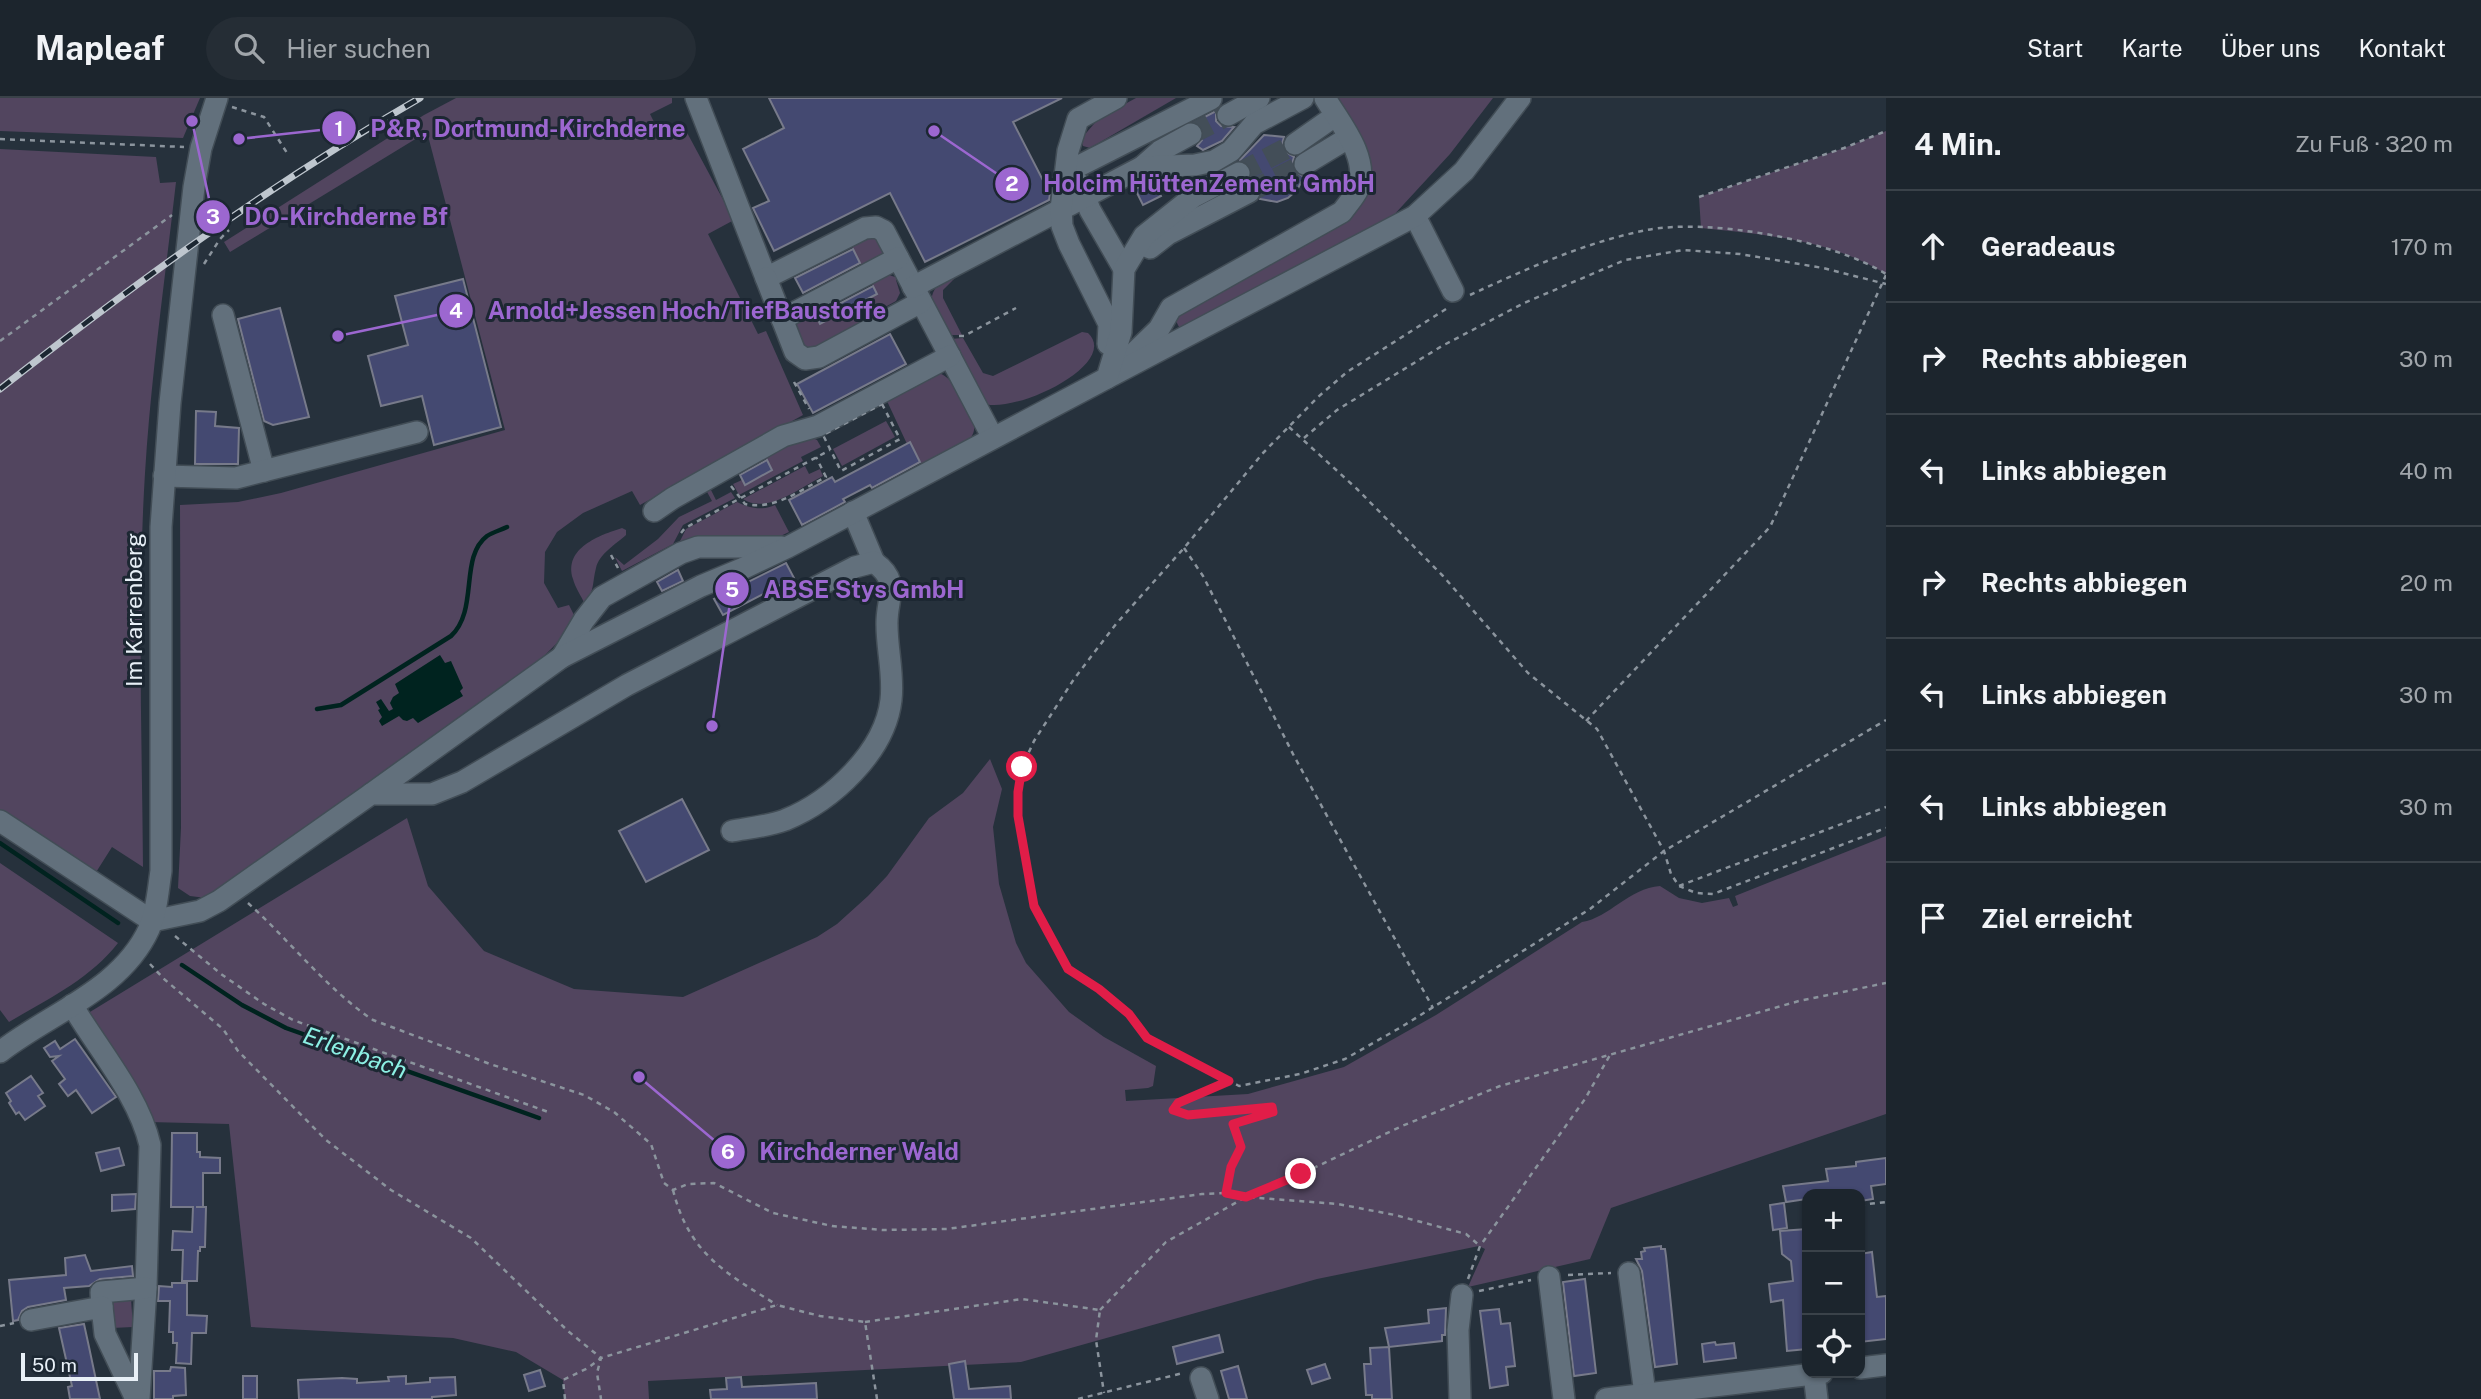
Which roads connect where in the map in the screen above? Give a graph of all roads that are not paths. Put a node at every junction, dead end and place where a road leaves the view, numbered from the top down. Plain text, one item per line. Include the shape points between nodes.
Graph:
1 (696, 98) edge
2 (1116, 98) edge
3 (1185, 98) edge
4 (1259, 98) edge
5 (1303, 98) edge
6 (1520, 98) edge
7 (1211, 99) edge
8 (216, 100) edge
9 (1330, 107) edge
10 (1228, 115) tunnel mouth
11 (1191, 134) tunnel mouth
12 (1135, 137) junction
13 (1348, 138) junction
14 (1295, 144) tunnel mouth
15 (1071, 160) junction
16 (1305, 164) tunnel mouth
17 (1142, 167) junction
18 (1239, 173) tunnel mouth
19 (1249, 192) tunnel mouth
20 (1084, 196) junction
21 (1060, 209) junction
22 (1415, 216) junction
23 (898, 258) junction
24 (1124, 269) junction
25 (766, 278) junction
26 (917, 295) junction
27 (1456, 298) road end
28 (223, 315) dead end
29 (782, 319) junction
30 (953, 346) junction
31 (1107, 378) junction
32 (417, 432) dead end
33 (993, 438) junction
34 (264, 471) junction
35 (164, 477) junction
36 (654, 511) dead end
37 (853, 512) junction
38 (788, 547) junction
39 (874, 562) junction
40 (562, 657) junction
41 (371, 794) junction
42 (0, 821) edge
43 (733, 831) dead end
44 (152, 921) junction
45 (72, 1005) junction
46 (0, 1052) edge
47 (1629, 1273) dead end
48 (1549, 1277) dead end
49 (146, 1288) junction
50 (1462, 1295) road end
51 (102, 1307) junction
52 (31, 1320) dead end
53 (1886, 1365) edge
54 (1865, 1367) edge
55 (1802, 1375) edge
56 (1201, 1378) road end
57 (1818, 1378) edge
58 (1645, 1394) junction
59 (138, 1399) edge
60 (1208, 1399) edge
61 (1460, 1399) edge
62 (1564, 1399) edge
63 (1606, 1399) edge
64 (1817, 1399) edge

1 - 25 street
2 - 15 street via 1078,119
3 - 12 street via 1154,114
4 - 10 street
5 - 17 street via 1254,124 1231,151 1214,161
6 - 22 street via 1464,171
7 - 12 street
8 - 35 street, Im Karrenberg via 201,148 193,200
9 - 13 street
9 - 14 street
11 - 17 street via 1160,150
12 - 15 street
13 - 16 street
13 - 31 street via 1361,167 1358,188 1342,212 1171,308 1159,329
15 - 20 street
15 - 21 street
17 - 20 street
18 - 24 street via 1168,215 1144,236
19 - 24 street via 1168,234
20 - 21 street
20 - 24 street
21 - 26 street
21 - 31 street via 1069,244 1109,324
22 - 27 street
22 - 31 street
23 - 25 street via 884,231 866,228
23 - 26 street
23 - 29 street
24 - 31 street via 1121,332
25 - 29 street
26 - 29 street via 819,357 805,359 795,352
26 - 30 street
28 - 34 street
30 - 33 street
30 - 36 street via 818,426 783,436
31 - 33 street
32 - 34 street
33 - 37 street
34 - 35 street via 236,478
35 - 44 street, Im Karrenberg via 161,871
37 - 38 street
37 - 39 street
38 - 40 street
38 - 40 street via 698,547 681,553 602,597
39 - 41 street via 855,567 627,685 462,782 432,794
39 - 43 street via 890,578 891,591 886,613 892,679 886,721 860,766 821,802 784,821
40 - 41 street
41 - 44 street via 236,891 200,911
42 - 44 street
44 - 45 street, Im Karrenberg via 128,962
45 - 46 street, Im Karrenberg
45 - 49 street via 146,1125 151,1163
47 - 58 street
48 - 62 street
49 - 51 street via 101,1292
49 - 59 street
50 - 61 street
51 - 52 street
51 - 59 street via 105,1334
53 - 54 street
55 - 58 street
56 - 60 street
57 - 64 street
58 - 63 street

